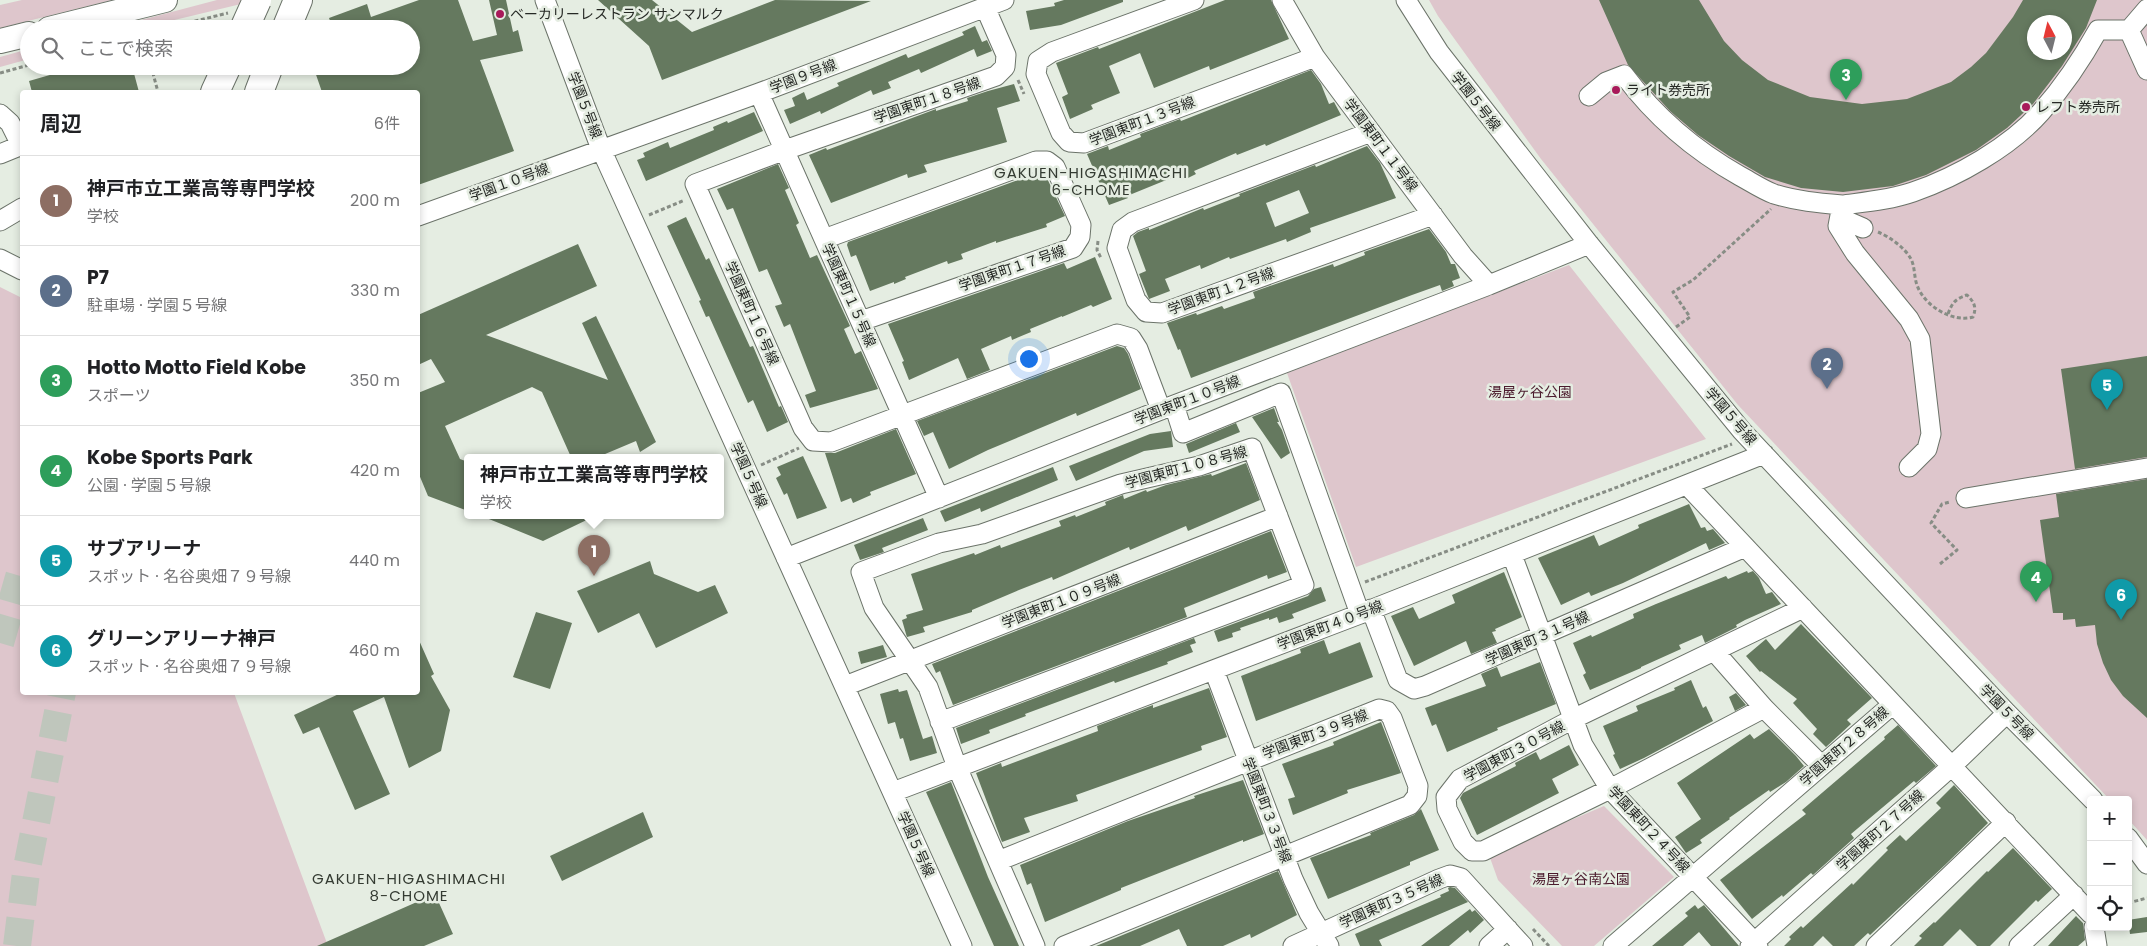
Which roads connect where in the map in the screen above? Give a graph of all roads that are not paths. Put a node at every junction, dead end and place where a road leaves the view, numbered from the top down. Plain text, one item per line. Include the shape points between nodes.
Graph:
1 (165, 0) edge
2 (298, 0) edge
3 (545, 0) edge
4 (1004, 0) edge
5 (1194, 0) edge
6 (1282, 0) edge
7 (1406, 0) edge
8 (985, 7) junction
9 (2147, 9) edge
10 (85, 20) edge
11 (290, 20) edge
12 (2129, 30) junction
13 (20, 36) edge
14 (0, 41) edge
15 (1315, 57) junction
16 (2147, 70) edge
17 (223, 75) edge
18 (266, 75) edge
19 (216, 90) edge
20 (260, 90) edge
21 (759, 93) junction
22 (1589, 96) dead end
23 (0, 114) edge
24 (1371, 132) junction
25 (20, 142) edge
26 (20, 147) edge
27 (602, 149) junction
28 (785, 150) junction
29 (0, 154) edge
30 (20, 209) edge
31 (1841, 212) junction
32 (1433, 214) junction
33 (420, 215) edge
34 (0, 221) edge
35 (1863, 228) road end
36 (824, 239) junction
37 (1589, 244) junction
38 (0, 259) edge
39 (20, 269) edge
40 (1489, 285) junction
41 (861, 321) junction
42 (1167, 407) junction
43 (903, 416) junction
44 (1764, 454) junction
45 (1909, 467) dead end
46 (2147, 468) edge
47 (1687, 485) junction
48 (939, 498) junction
49 (1966, 498) road end
50 (1278, 516) junction
51 (1745, 547) junction
52 (1512, 554) junction
53 (786, 558) junction
54 (1803, 608) junction
55 (1366, 611) junction
56 (1542, 636) junction
57 (1714, 651) junction
58 (911, 660) junction
59 (1214, 670) junction
60 (845, 686) junction
61 (1893, 704) junction
62 (1764, 708) junction
63 (2007, 713) junction
64 (1573, 719) junction
65 (940, 722) junction
66 (1248, 761) junction
67 (1821, 765) junction
68 (1952, 766) junction
69 (957, 767) junction
70 (1610, 790) junction
71 (893, 792) junction
72 (2089, 796) edge
73 (2006, 822) junction
74 (2130, 841) edge
75 (1284, 856) junction
76 (998, 861) junction
77 (2147, 864) edge
78 (1692, 876) junction
79 (2074, 895) junction
80 (2087, 910) edge
81 (1508, 929) junction
82 (2094, 931) edge
83 (1325, 939) edge
84 (1754, 945) edge
85 (962, 946) edge
86 (1035, 946) edge
87 (1064, 946) edge
88 (1293, 946) edge
89 (1489, 946) edge
90 (1523, 946) edge
91 (1613, 946) edge
92 (1876, 946) edge
93 (2019, 946) edge
94 (2096, 946) edge

1 - 10 main road
2 - 11 highway
3 - 27 street, 学園５号線
4 - 8 street, 学園９号線
5 - 15 street, 学園東町１３号線 via 1052,52 1038,61 1036,74 1061,133 1069,142 1084,143
6 - 15 street, 学園東町１１号線
7 - 37 street, 学園５号線 via 1439,52
8 - 21 street, 学園９号線
8 - 28 street, 学園東町１８号線 via 1006,55 1005,67 996,76
9 - 12 street
12 - 16 street
12 - 31 street via 2098,30 2080,62 2041,112 1988,155 1958,173 1912,192
13 - 14 main road
15 - 24 street, 学園東町１１号線
17 - 19 highway
18 - 20 highway
21 - 27 street, 学園９号線
21 - 28 street, 学園東町１５号線
22 - 31 street via 1606,82 1628,73 1642,100 1684,139 1718,163 1784,200
23 - 25 street via 10,123
24 - 32 street, 学園東町１１号線
24 - 32 street, 学園東町１２号線 via 1133,222 1122,230 1117,248 1136,300 1146,312 1162,313
26 - 29 street
27 - 33 street, 学園１０号線
27 - 53 street, 学園５号線
28 - 36 street, 学園東町１５号線
28 - 43 street, 学園東町１６号線 via 695,184 699,194 803,428 813,441 831,442
30 - 34 street
31 - 35 street
31 - 45 street via 1838,226 1854,253 1909,318 1920,339 1931,434 1927,449
32 - 40 street, 学園東町１１号線
36 - 41 street, 学園東町１５号線
36 - 41 street, 学園東町１７号線 via 1036,161 1047,161 1055,167 1081,225 1080,238 1072,248
37 - 40 street, 学園東町１０号線
37 - 44 street, 学園５号線
38 - 39 street
40 - 42 street, 学園東町１０号線
41 - 43 street, 学園東町１５号線
42 - 43 street via 1131,338 1117,334
42 - 48 street, 学園東町１０号線
42 - 55 street via 1183,433 1281,393 1350,587
43 - 48 street, 学園東町１５号線
44 - 47 street, 学園東町４０号線
44 - 63 street, 学園５号線
46 - 49 street
47 - 51 street, 学園東町２８号線
47 - 52 street, 学園東町４０号線
48 - 53 street, 学園東町１０号線
50 - 58 street, 学園東町１０９号線
50 - 58 street, 学園東町１０８号線 via 1252,448 1199,466 1121,484 982,534 939,543 861,572 874,608
50 - 65 street, 学園東町１０８号線 via 1304,585
51 - 54 street, 学園東町２８号線
51 - 56 street, 学園東町３１号線
52 - 55 street, 学園東町４０号線
52 - 56 street, 学園東町２４号線
53 - 60 street, 学園５号線
54 - 57 street, 学園東町３０号線
54 - 61 street, 学園東町２８号線
55 - 56 street, 学園東町３１号線 via 1398,680 1414,689
55 - 59 street, 学園東町４０号線
56 - 64 street, 学園東町２４号線
57 - 62 street
57 - 64 street, 学園東町３０号線
58 - 60 street, 学園東町１０９号線
58 - 65 street, 学園東町１０８号線 via 926,683
59 - 66 street, 学園東町３３号線
59 - 69 street, 学園東町４０号線
60 - 71 street, 学園５号線
61 - 67 street, 学園東町２８号線
61 - 68 street
62 - 67 street
62 - 70 street, 学園東町３０号線
63 - 68 street, 学園東町２７号線
63 - 72 street, 学園５号線
64 - 70 street, 学園東町２４号線 via 1583,745
64 - 70 street, 学園東町３０号線 via 1460,778 1446,797 1447,809 1463,842 1472,851 1483,851
65 - 69 street, 学園東町１０８号線
66 - 75 street, 学園東町３３号線
66 - 75 street, 学園東町３９号線 via 1379,709 1387,711 1392,718 1418,786 1417,796 1410,805
66 - 76 street, 学園東町３９号線
67 - 78 street, 学園東町２８号線
68 - 73 street
68 - 84 street, 学園東町２７号線
69 - 71 street, 学園東町４０号線
69 - 76 street, 学園東町１０８号線
70 - 78 street, 学園東町２４号線
71 - 85 street, 学園５号線
73 - 79 street
73 - 92 street
74 - 77 street
75 - 83 street, 学園東町３３号線 via 1309,914
75 - 87 street, 学園東町３９号線
76 - 86 street, 学園東町１０８号線
78 - 84 street, 学園東町２４号線
78 - 91 street, 学園東町２８号線
79 - 80 street
79 - 93 street
81 - 83 street, 学園東町３５号線 via 1461,878 1450,875
81 - 89 street
81 - 90 street, 学園東町３５号線
82 - 94 street
83 - 88 street, 学園東町３５号線

